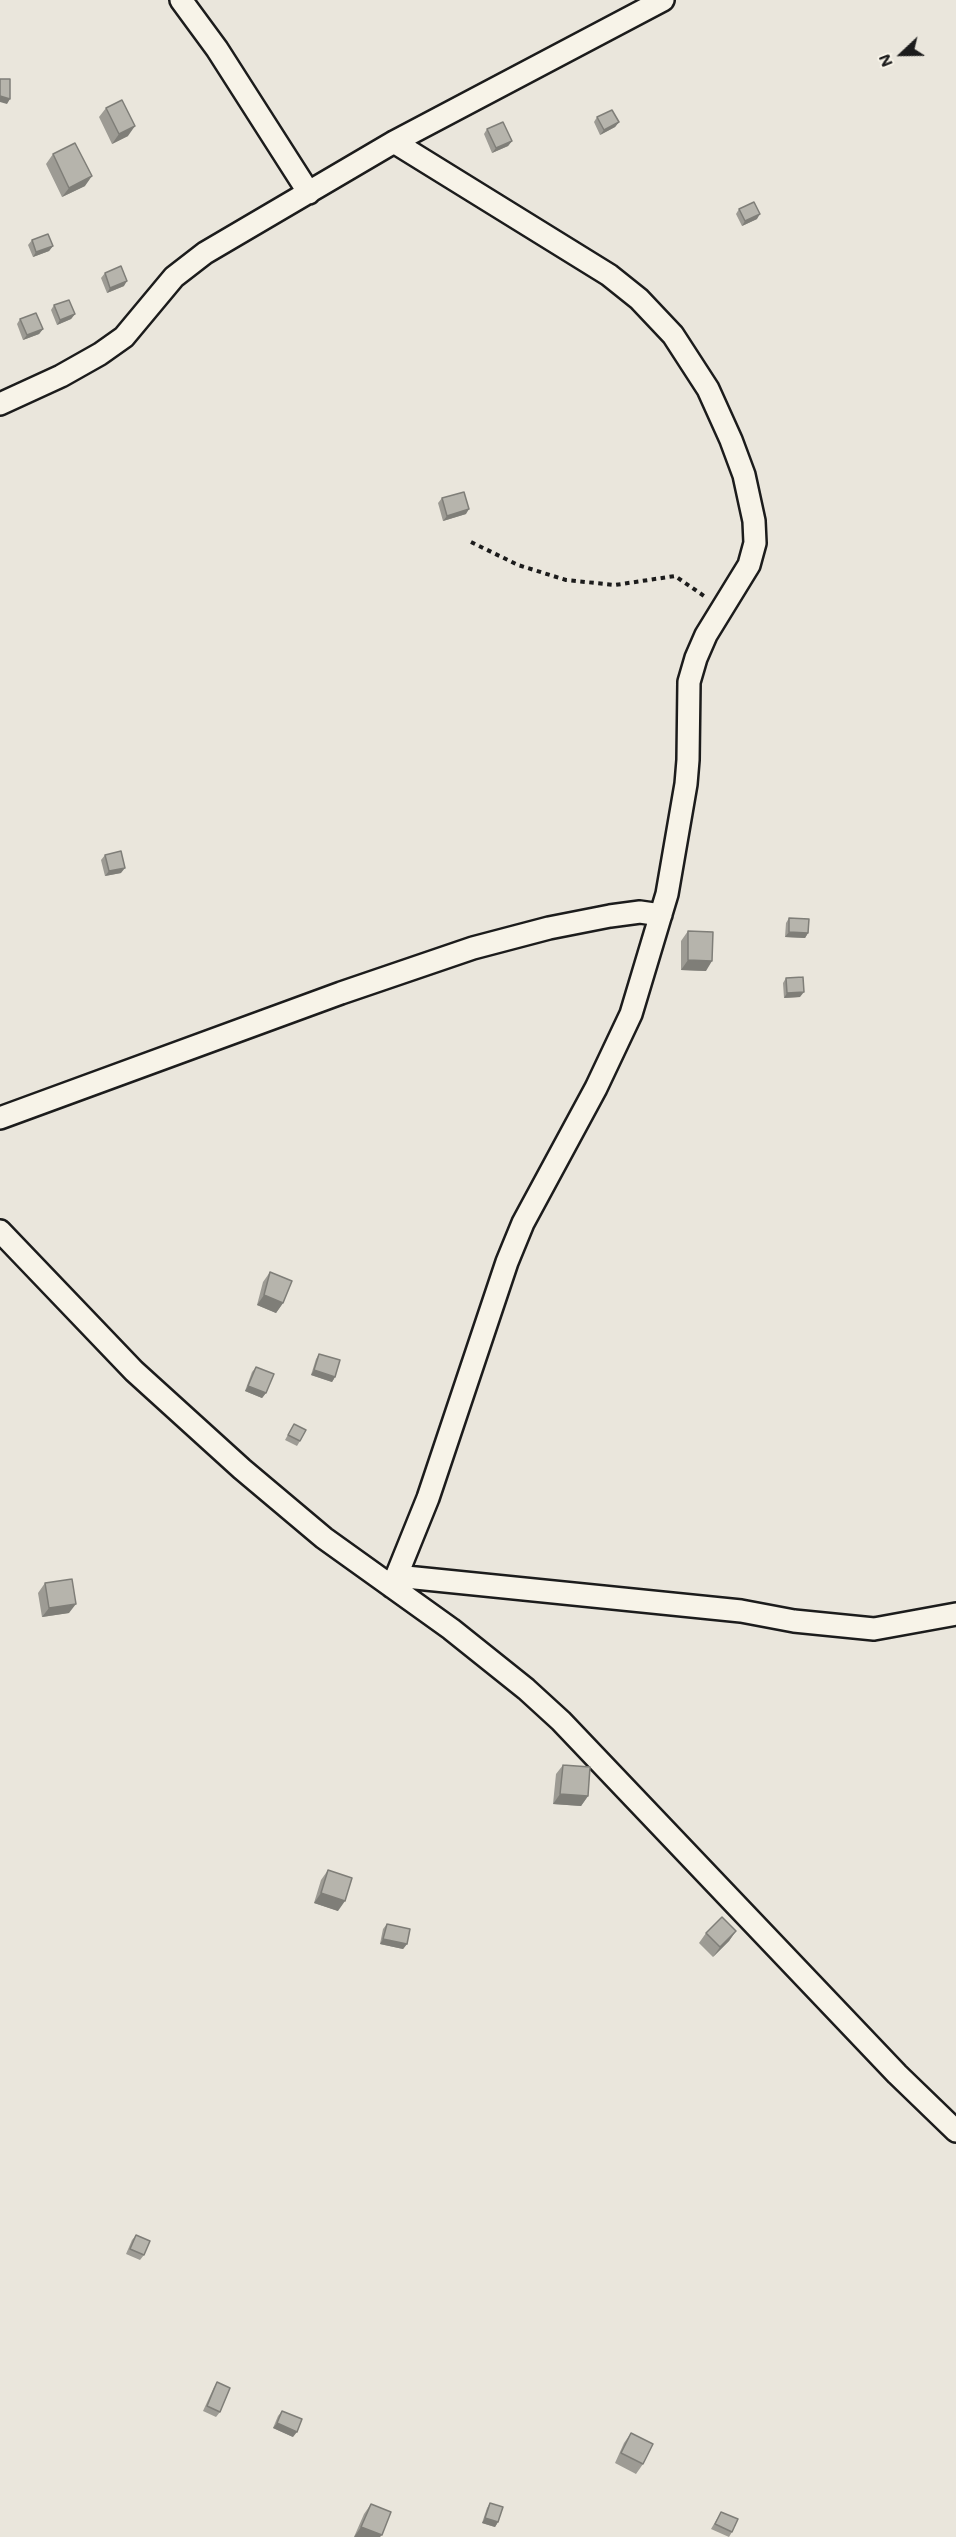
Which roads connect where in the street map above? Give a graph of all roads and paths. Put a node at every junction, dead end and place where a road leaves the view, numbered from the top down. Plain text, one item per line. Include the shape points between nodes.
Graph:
1 (181, 0) edge
2 (663, 0) edge
3 (394, 142) junction
4 (309, 193) junction
5 (0, 404) edge
6 (471, 542) dead end
7 (723, 609) junction
8 (661, 915) junction
9 (0, 1118) edge
10 (0, 1231) edge
11 (394, 1581) junction
12 (956, 1614) edge
13 (956, 2131) edge

1 - 4 street
2 - 3 street
3 - 4 street
3 - 7 street via 609,275 639,299 690,359 731,440 754,520 755,543 749,565
4 - 5 street via 187,266 124,337 100,354
6 - 7 path via 566,580 615,585 675,576
7 - 8 street via 702,642 689,682 686,784
8 - 9 street via 640,912 610,916 473,948
8 - 11 street via 631,1014 507,1262 428,1498
10 - 11 street via 177,1412 324,1538
11 - 12 street via 741,1611 874,1629
11 - 13 street via 561,1721

